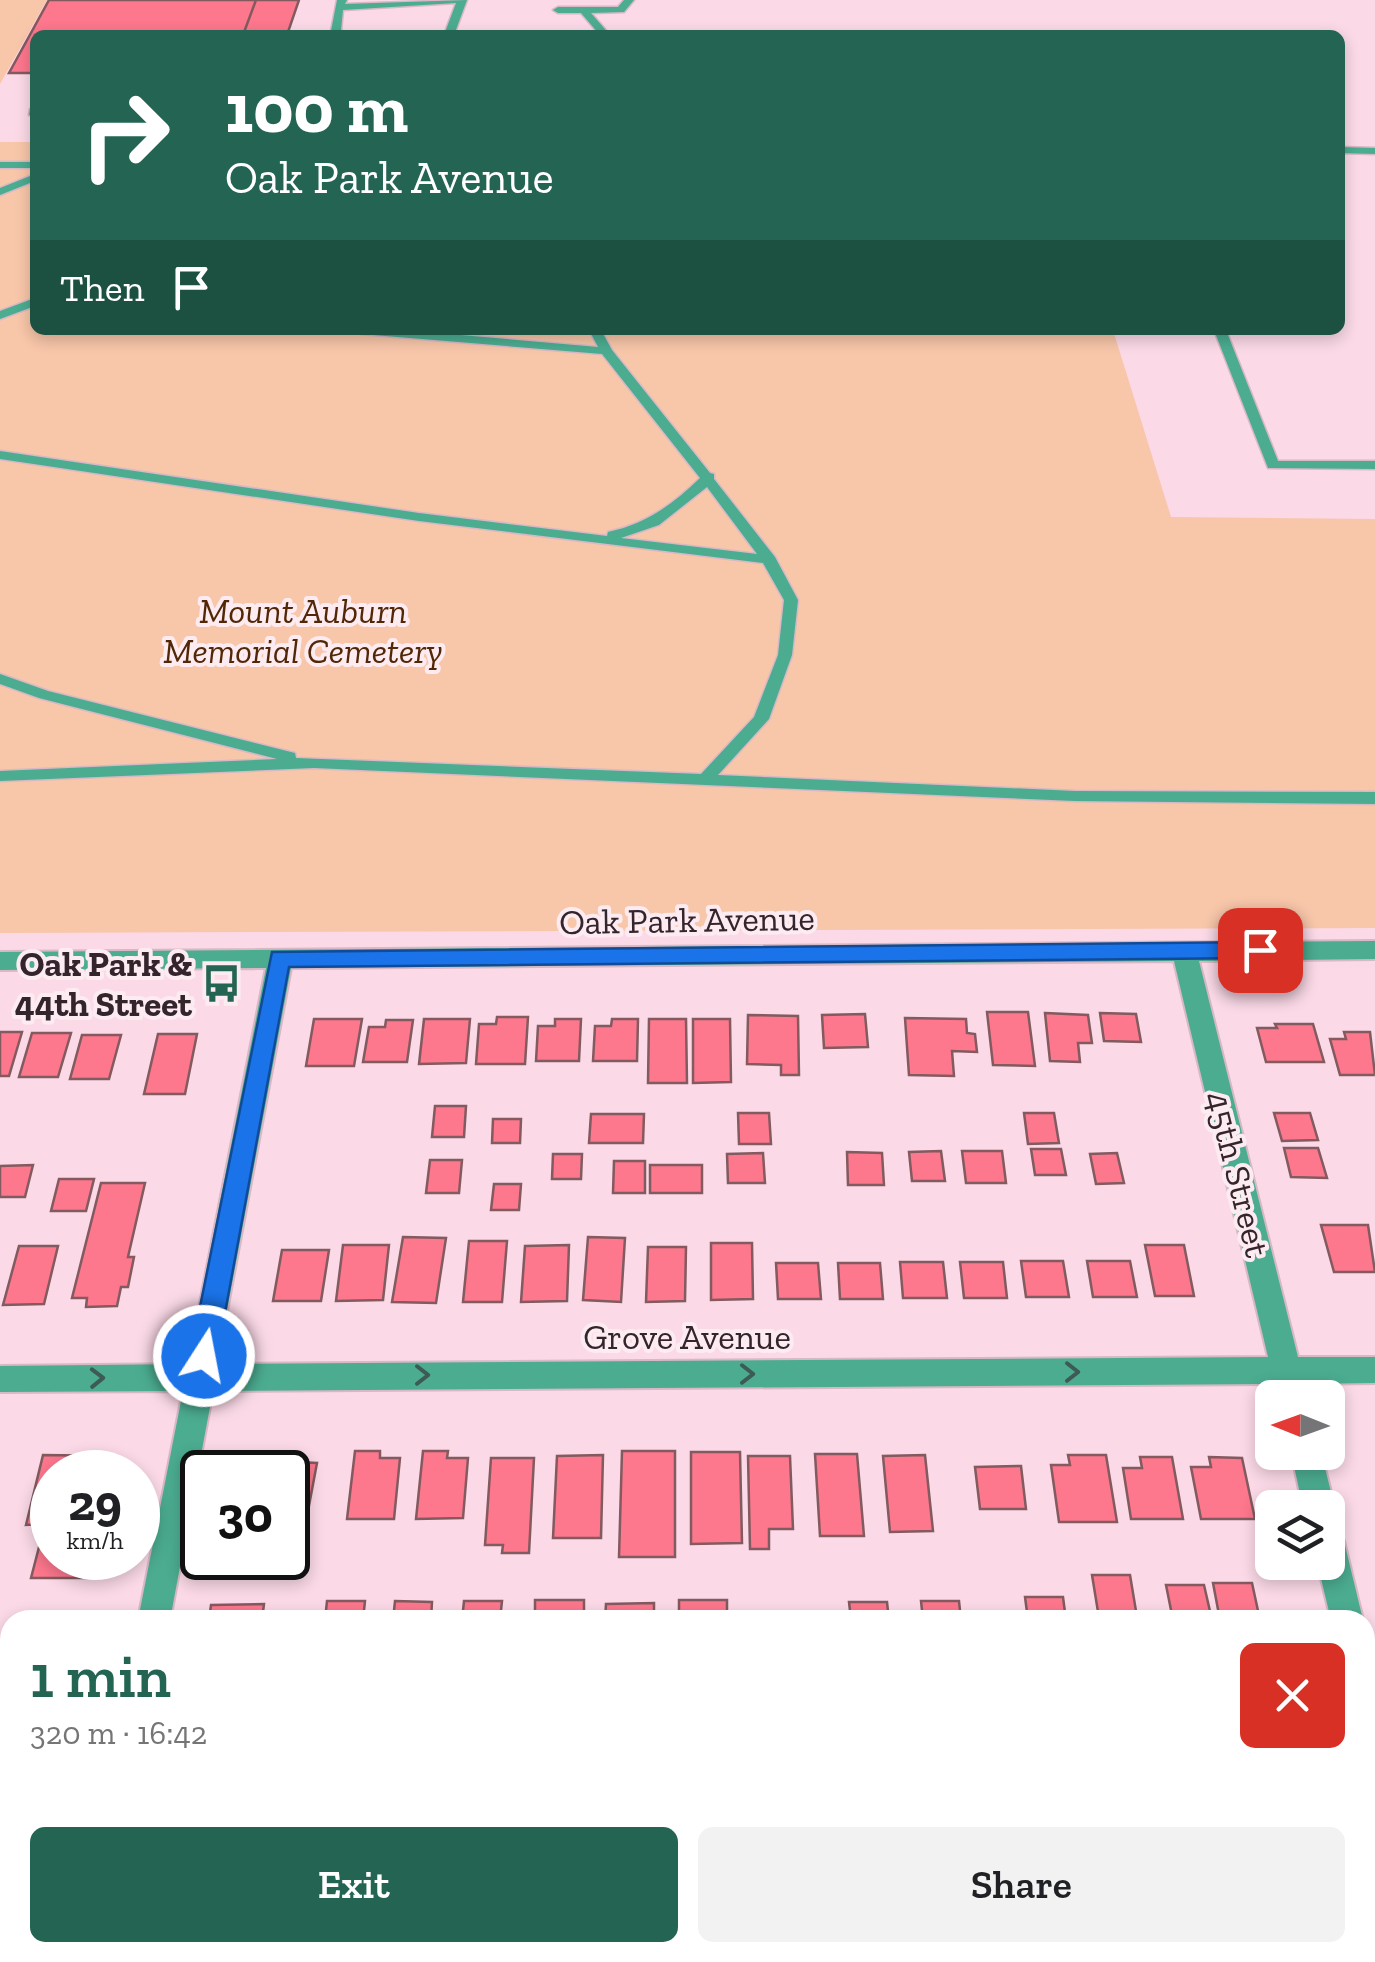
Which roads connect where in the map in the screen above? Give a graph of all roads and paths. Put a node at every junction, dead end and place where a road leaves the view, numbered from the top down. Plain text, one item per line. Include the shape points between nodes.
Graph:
1 (629, 0) edge
2 (462, 1) edge
3 (341, 4) edge
4 (558, 10) dead end
5 (584, 10) junction
6 (336, 30) edge
7 (451, 30) edge
8 (601, 30) edge
9 (1345, 150) edge
10 (1375, 151) edge
11 (0, 165) edge
12 (30, 165) edge
13 (30, 179) edge
14 (0, 192) edge
15 (0, 298) edge
16 (30, 301) edge
17 (30, 304) edge
18 (0, 314) edge
19 (417, 335) edge
20 (598, 335) edge
21 (1222, 335) edge
22 (606, 352) junction
23 (0, 455) edge
24 (1375, 465) edge
25 (708, 478) junction
26 (589, 538) junction
27 (770, 560) junction
28 (0, 678) edge
29 (314, 763) junction
30 (0, 776) edge
31 (703, 782) junction
32 (1375, 798) edge
33 (1184, 950) junction
34 (1375, 950) edge
35 (280, 958) junction
36 (0, 961) edge
37 (1375, 1370) edge
38 (200, 1376) junction
39 (0, 1379) edge
40 (1289, 1380) edge
41 (1314, 1380) edge
42 (1255, 1384) edge
43 (1337, 1580) edge
44 (156, 1610) edge
45 (1345, 1610) edge

1 - 5 lane via 621,10
2 - 3 lane
2 - 7 lane
3 - 6 lane
4 - 5 lane
5 - 8 lane
9 - 10 lane
11 - 12 lane
13 - 14 lane
15 - 16 lane
17 - 18 lane
19 - 22 lane
20 - 22 lane
21 - 24 lane via 1273,465
22 - 25 lane
23 - 26 lane
25 - 26 lane via 672,514 634,533
25 - 27 lane
26 - 27 lane
27 - 31 lane via 790,600 785,655 761,719
28 - 29 lane
29 - 30 lane
29 - 31 lane
31 - 32 lane via 1075,796
33 - 34 street, Oak Park Avenue
33 - 35 street, Oak Park Avenue
33 - 40 street, 45th Street
35 - 36 street, Oak Park Avenue
35 - 38 street
37 - 41 street, Grove Avenue
39 -> 38 street, Grove Avenue
38 -> 42 street, Grove Avenue
38 - 44 street
43 - 45 street

